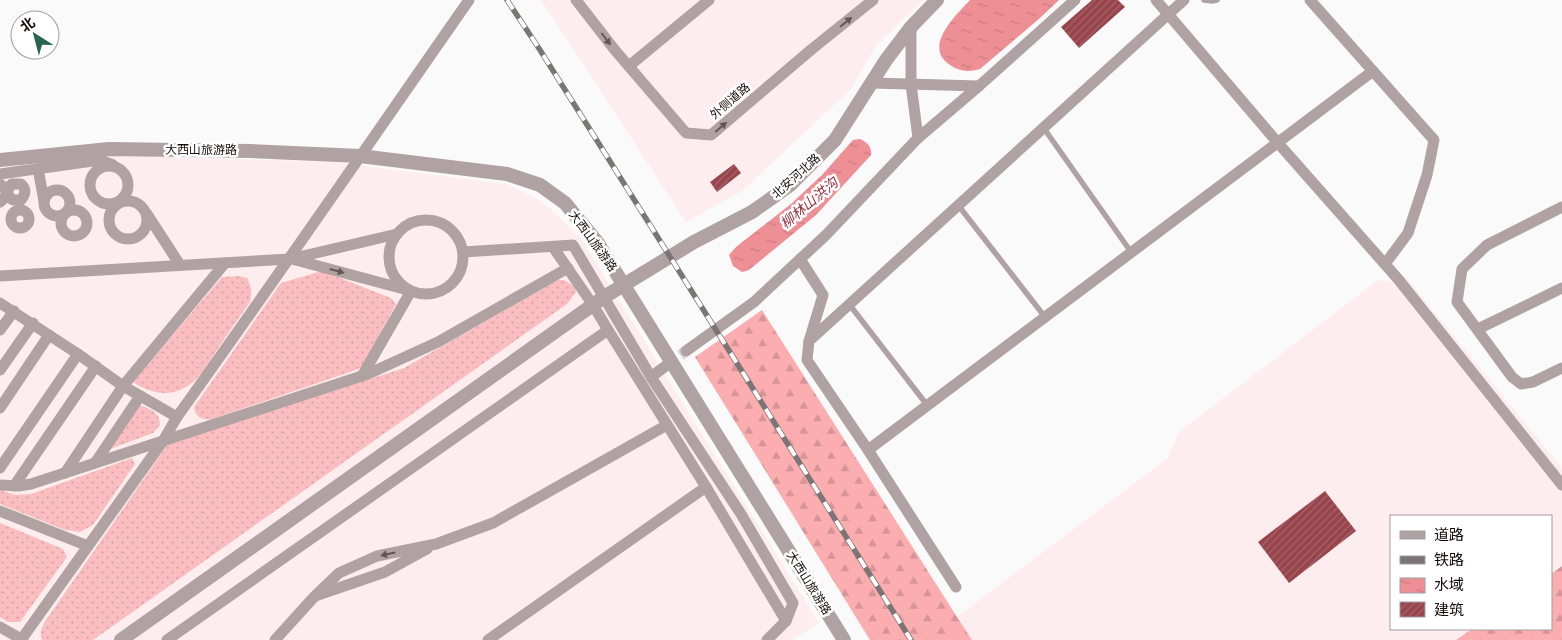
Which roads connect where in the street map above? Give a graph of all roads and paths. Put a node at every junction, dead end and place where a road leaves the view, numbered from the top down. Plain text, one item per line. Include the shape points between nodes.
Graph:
1 (470, 0) edge
2 (576, 0) edge
3 (709, 0) edge
4 (873, 0) edge
5 (937, 0) edge
6 (1075, 0) edge
7 (1156, 0) edge
8 (1184, 0) edge
9 (1204, 0) edge
10 (1217, 0) edge
11 (1310, 0) edge
12 (1167, 14) junction
13 (911, 27) junction
14 (629, 66) junction
15 (1373, 71) junction
16 (872, 83) junction
17 (911, 84) junction
18 (979, 86) junction
19 (1043, 127) junction
20 (918, 138) junction
21 (1278, 143) junction
22 (360, 156) junction
23 (0, 160) edge
24 (117, 168) junction
25 (38, 169) junction
26 (0, 174) edge
27 (44, 201) junction
28 (118, 202) junction
29 (958, 204) junction
30 (1562, 207) edge
31 (145, 212) junction
32 (0, 216) edge
33 (14, 227) dead end
34 (397, 234) junction
35 (553, 247) junction
36 (463, 252) junction
37 (1132, 252) junction
38 (290, 259) junction
39 (800, 259) junction
40 (225, 263) junction
41 (1385, 264) junction
42 (180, 266) junction
43 (568, 268) junction
44 (0, 276) edge
45 (624, 285) junction
46 (1562, 288) edge
47 (408, 290) junction
48 (599, 301) junction
49 (0, 302) edge
50 (849, 304) junction
51 (14, 311) junction
52 (1045, 317) junction
53 (32, 324) junction
54 (1478, 329) junction
55 (0, 330) edge
56 (608, 330) junction
57 (49, 334) junction
58 (808, 341) junction
59 (686, 352) tunnel mouth
60 (78, 354) junction
61 (667, 365) tunnel mouth
62 (96, 366) junction
63 (1562, 368) edge
64 (0, 370) edge
65 (362, 376) junction
66 (651, 377) junction
67 (123, 386) junction
68 (140, 396) junction
69 (927, 405) junction
70 (0, 408) edge
71 (177, 417) junction
72 (667, 425) junction
73 (162, 441) junction
74 (868, 450) junction
75 (95, 463) junction
76 (0, 468) edge
77 (65, 473) junction
78 (0, 485) edge
79 (1562, 485) edge
80 (14, 486) junction
81 (706, 487) junction
82 (0, 512) edge
83 (436, 544) junction
84 (88, 546) junction
85 (956, 587) dead end
86 (314, 597) junction
87 (786, 621) junction
88 (0, 627) edge
89 (22, 640) edge
90 (120, 640) edge
91 (167, 640) edge
92 (275, 640) edge
93 (488, 640) edge
94 (767, 640) edge
95 (844, 640) edge

1 - 22 street
2 -> 14 street, 外侧道路
3 - 14 street
14 -> 4 street, 外侧道路 via 686,133 711,135
5 - 13 street, 北安河北路
6 - 18 street
7 - 12 street
8 - 12 street
9 - 10 lane
11 - 15 street
12 - 19 street
12 - 21 street
13 - 16 street, 北安河北路
13 - 17 street
15 - 21 street
15 - 41 street via 1434,140 1427,175 1408,233
16 - 17 street
16 - 45 street, 北安河北路 via 835,140 790,185 752,212 694,242
17 - 18 street
17 - 20 street
18 - 20 street
19 - 29 street
19 - 37 lane
20 - 39 street
21 - 37 street
21 - 41 street
22 - 23 street, 大西山旅游路 via 109,149
22 - 38 street
22 - 45 street, 大西山旅游路 via 507,174 540,184 566,202
24 - 25 street via 100,160
24 - 28 street via 125,174 128,184 126,195
24 - 28 street via 106,166 96,172 90,188 101,203
25 - 26 street
25 - 27 street
27 - 27 street via 46,210 53,215 66,213 70,206 70,199 63,191 48,193
28 - 31 street via 137,203
28 - 31 street via 110,212 108,225 121,239 134,239 144,231
29 - 50 street
29 - 52 lane
30 - 54 street via 1487,245 1462,269 1457,302
31 - 42 street
32 - 33 street
34 - 36 street via 407,225 430,220 452,230 460,240
34 - 38 street
34 - 47 street via 388,257 390,270
35 - 36 street
35 - 43 street
35 - 48 street via 573,245
36 - 47 street via 459,275 441,292 429,295
37 - 52 street
38 - 40 street
38 -> 47 street
38 - 71 street
39 - 58 street via 823,295
39 - 59 street via 754,302
40 - 42 street
40 - 67 street
41 - 79 street
42 - 44 street
43 - 48 street
43 - 65 street via 438,342
45 - 48 street, 北安河北路
45 - 95 street, 大西山旅游路
46 - 54 street
47 - 65 street
48 - 56 street
48 - 66 street
48 - 90 street, 北安河北路
49 - 51 street
50 - 58 street
50 - 69 lane
51 - 53 street
51 - 55 street
52 - 69 street
53 - 57 street
53 - 64 street
54 - 63 street via 1512,377 1521,384
56 - 72 street
56 - 91 street
57 - 60 street
57 - 70 street
58 - 74 street via 807,360
60 - 62 street
60 - 76 street
61 - 66 street
62 - 67 street
62 - 80 street
65 - 73 street
66 - 87 street via 741,514 793,604
67 - 68 street
67 - 77 street
68 - 71 street
68 - 75 street
69 - 74 street
71 - 73 street
72 - 81 street
72 - 83 street via 493,523
73 - 75 street
73 - 84 street
74 - 85 street
75 - 77 street
77 - 80 street
78 - 80 street
81 - 87 street
81 - 93 street
82 - 84 street
83 - 86 street via 385,572
83 -> 86 street via 377,556 338,573
84 - 89 street
86 - 92 street
87 - 94 street
88 - 89 street

